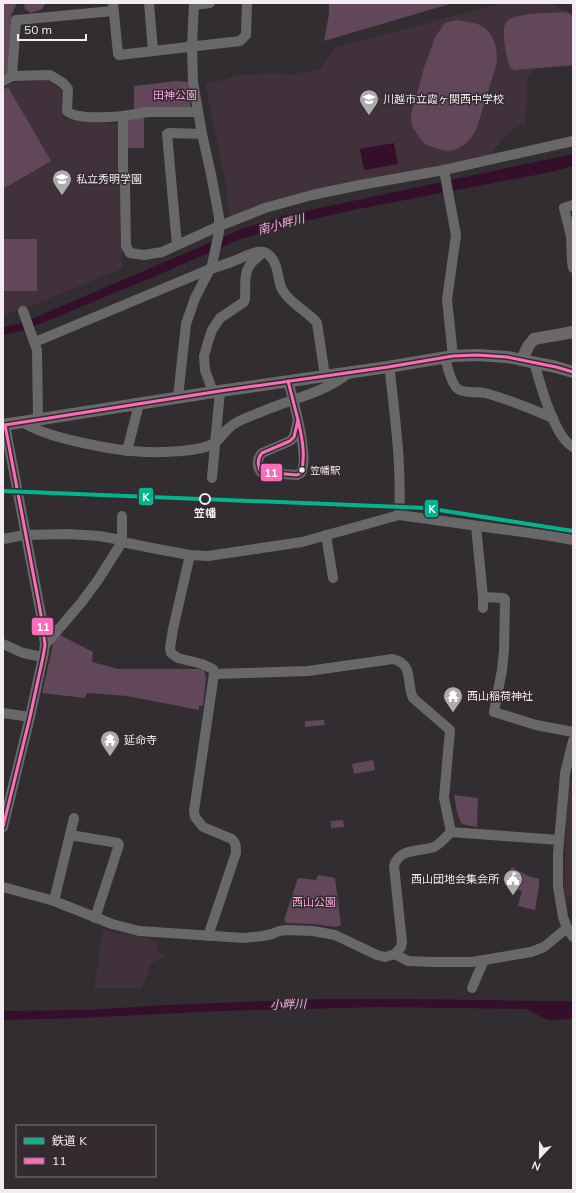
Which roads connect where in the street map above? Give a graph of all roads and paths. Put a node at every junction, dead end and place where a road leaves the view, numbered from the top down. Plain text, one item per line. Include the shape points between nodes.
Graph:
1 (149, 3) edge
2 (210, 3) edge
3 (247, 3) edge
4 (194, 4) edge
5 (113, 7) edge
6 (192, 46) junction
7 (153, 51) junction
8 (7, 79) edge
9 (198, 112) junction
10 (123, 116) junction
11 (202, 134) junction
12 (573, 141) edge
13 (444, 172) junction
14 (573, 205) edge
15 (219, 229) junction
16 (177, 245) junction
17 (263, 252) junction
18 (211, 267) junction
19 (573, 268) edge
20 (23, 311) dead end
21 (573, 332) edge
22 (35, 342) junction
23 (449, 357) junction
24 (528, 361) junction
25 (388, 367) junction
26 (350, 372) junction
27 (573, 372) edge
28 (325, 376) junction
29 (288, 381) junction
30 (216, 391) junction
31 (178, 397) junction
32 (293, 401) junction
33 (139, 404) junction
34 (552, 418) junction
35 (38, 420) junction
36 (298, 420) junction
37 (22, 422) junction
38 (4, 425) edge
39 (215, 443) junction
40 (573, 447) edge
41 (127, 451) junction
42 (212, 478) dead end
43 (399, 515) junction
44 (122, 516) dead end
45 (476, 526) junction
46 (326, 535) junction
47 (25, 536) junction
48 (3, 540) edge
49 (573, 540) edge
50 (122, 542) junction
51 (190, 555) junction
52 (333, 578) dead end
53 (3, 644) edge
54 (45, 645) junction
55 (43, 657) junction
56 (214, 674) junction
57 (3, 713) edge
58 (30, 717) junction
59 (573, 732) edge
60 (573, 741) edge
61 (74, 818) dead end
62 (3, 827) edge
63 (451, 832) junction
64 (70, 835) junction
65 (559, 840) junction
66 (3, 888) edge
67 (54, 901) junction
68 (95, 918) junction
69 (567, 928) junction
70 (208, 936) junction
71 (573, 937) edge
72 (395, 954) junction
73 (484, 960) junction
74 (472, 988) dead end

1 - 7 street
2 - 4 street
3 - 6 street via 246,35 240,41
4 - 6 street
5 - 7 street via 118,54
5 - 8 street via 16,20
6 - 7 street
6 - 9 street via 192,72
8 - 10 street via 50,75 68,89 69,113 105,118
9 - 10 street via 148,112
9 - 11 street
10 - 16 street via 126,246 130,252 144,254 162,252
11 - 15 street via 219,216
11 - 16 street via 167,134
12 - 13 street
13 - 15 street via 312,195 266,208
13 - 23 street via 456,235 447,300
14 - 19 street via 564,208 571,236
15 - 16 street
15 - 18 street
17 - 18 street via 257,251 233,262
17 - 28 street via 270,255 275,265 282,290 317,323
17 - 30 street via 251,263 246,272 244,302 220,318 212,330 204,356 205,370
18 - 22 street
18 - 31 street via 195,298 186,324
20 - 22 street
21 - 24 main road via 534,339 529,345
22 - 35 street
23 - 24 main road via 494,356
23 - 25 main road
23 - 34 street via 452,378 458,389 485,393
24 - 27 main road
24 - 34 street
25 - 26 main road
25 - 43 street via 398,451
26 - 28 main road
26 - 32 street via 337,382
28 - 29 main road
29 - 30 main road
29 - 32 street
30 - 31 main road
30 - 39 street
31 - 33 main road
32 - 36 street
32 - 39 street via 263,411 230,427
33 - 35 main road
33 - 41 street
34 - 40 street via 561,435
35 - 37 main road
36 - 36 street via 303,458 301,473 261,472 258,467 259,456 290,442 294,437
37 - 38 main road
37 - 41 street via 52,436
38 - 47 street
39 - 41 street via 195,450 158,453
39 - 42 street
43 - 45 street
43 - 46 street
44 - 50 street
45 - 49 street
45 - 59 street via 483,602 505,599 504,657 494,712 536,725
46 - 51 street via 302,542 228,554
46 - 52 street
47 - 48 street
47 - 50 street via 68,534 99,536
47 - 54 street
50 - 51 street
50 - 54 street via 81,603
51 - 56 street via 178,602 171,653 178,658 210,666
53 - 55 street via 23,653
54 - 55 street
55 - 58 street
56 - 63 street via 308,671 393,659 399,661 406,667 409,690 413,698 450,730 444,798
56 - 70 street via 194,818 203,827 232,839 235,842 236,853
57 - 58 street
58 - 62 street
60 - 65 street via 565,773
61 - 64 street
63 - 65 street
63 - 72 street via 435,846 403,854 396,859 394,866 402,942 401,948
64 - 67 street
64 - 68 street via 119,845
65 - 69 street via 558,887
66 - 67 street
67 - 68 street
68 - 70 street via 139,931
69 - 71 street
69 - 73 street via 544,947 531,952
70 - 72 street via 244,938 287,930 321,932 335,935 385,957
72 - 73 street via 408,961
73 - 74 street

